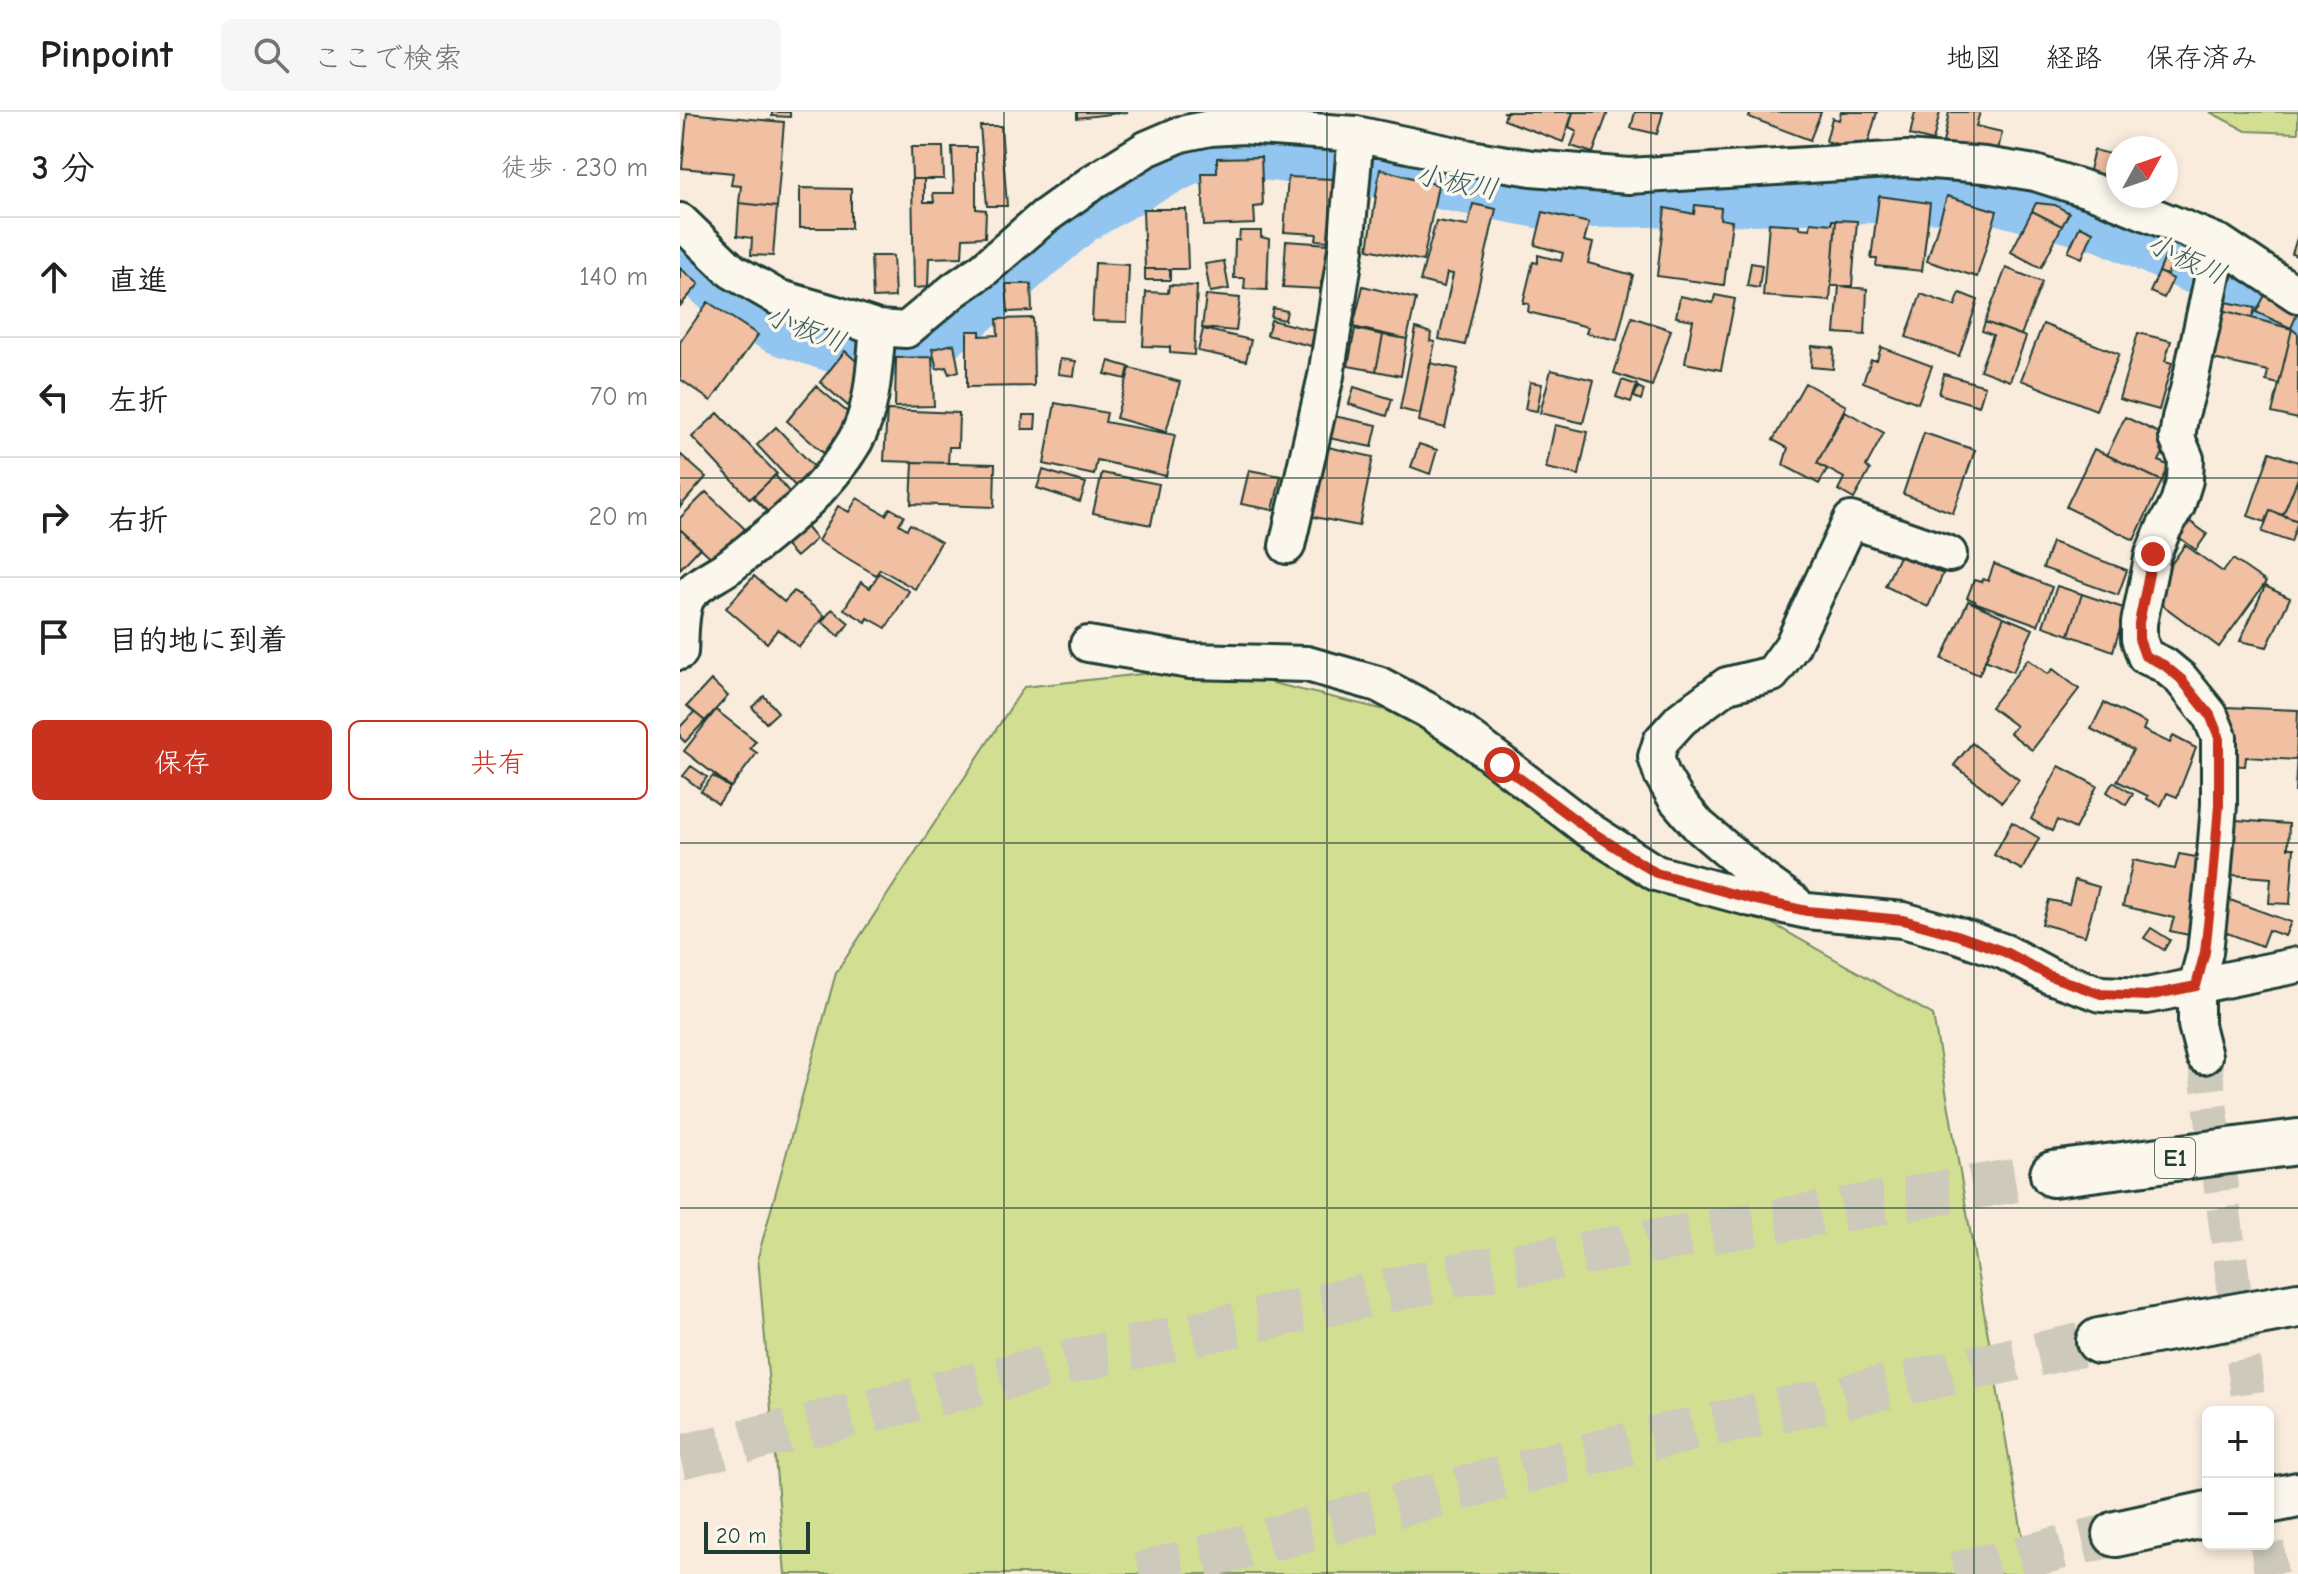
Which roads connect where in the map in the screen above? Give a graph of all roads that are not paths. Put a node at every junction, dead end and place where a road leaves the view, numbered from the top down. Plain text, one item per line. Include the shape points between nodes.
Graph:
1 (1179, 123) edge
2 (1356, 134) junction
3 (680, 221) edge
4 (2220, 243) junction
5 (2298, 295) edge
6 (878, 328) junction
7 (1287, 546) dead end
8 (1949, 554) dead end
9 (1088, 644) dead end
10 (680, 652) edge
11 (1807, 911) junction
12 (2298, 965) edge
13 (2196, 986) junction
14 (2204, 1056) tunnel mouth
15 (2298, 1142) edge
16 (2053, 1174) tunnel mouth
17 (2298, 1305) edge
18 (2099, 1341) tunnel mouth
19 (2298, 1495) edge
20 (2274, 1500) edge
21 (2202, 1515) edge
22 (2116, 1534) tunnel mouth

1 - 2 street
1 - 6 street via 1044,217 906,330
2 - 4 street via 1532,168 1629,176 1906,159 1985,165 2035,173 2095,192
2 - 7 street via 1346,249 1326,376
3 - 6 street via 732,271 777,297
4 - 5 street
4 - 13 street via 2177,438 2186,459 2185,480 2153,554 2139,623 2145,656 2181,679 2210,715 2219,737 2213,879
6 - 10 street via 868,409 857,438 836,470 782,525 687,598
8 - 11 street via 1851,520 1792,646 1772,674 1727,685 1661,741 1656,757 1662,775 1699,826
9 - 11 street via 1190,661 1307,664 1378,684 1464,734 1589,830 1656,873
11 - 13 street via 1903,920 1957,935 2101,994 2147,996
12 - 13 street
13 - 14 street via 2196,1025
15 - 16 highway, E1
17 - 18 highway
19 - 20 highway
21 - 22 highway

